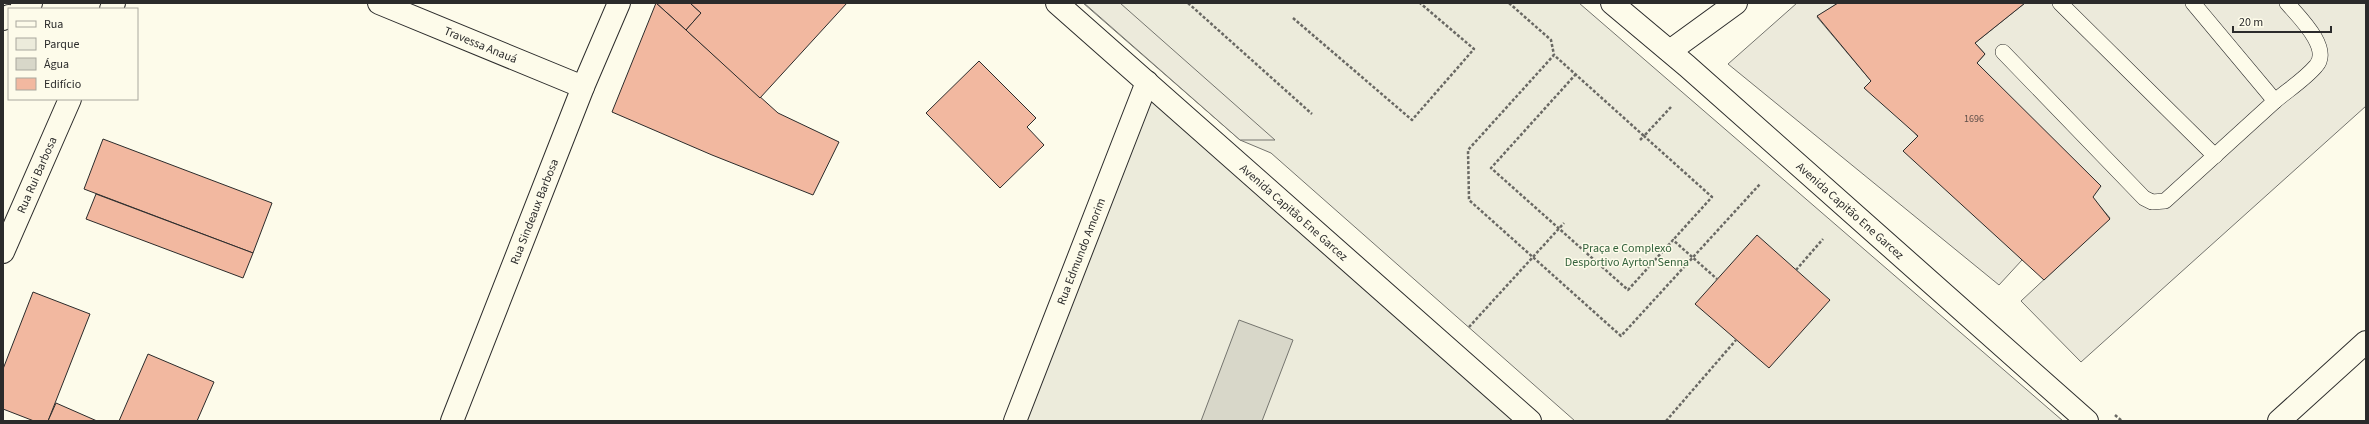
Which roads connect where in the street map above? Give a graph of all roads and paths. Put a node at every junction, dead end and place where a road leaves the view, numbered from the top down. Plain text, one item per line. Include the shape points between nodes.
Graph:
1 (379, 3) edge
2 (619, 3) edge
3 (1057, 3) edge
4 (1188, 3) edge
5 (1420, 3) edge
6 (1509, 3) edge
7 (1612, 3) edge
8 (1736, 3) edge
9 (2060, 3) edge
10 (2193, 3) edge
11 (2287, 3) edge
12 (1293, 18) dead end
13 (1670, 51) junction
14 (2003, 52) dead end
15 (1554, 55) junction
16 (1576, 74) junction
17 (1147, 82) junction
18 (583, 86) junction
19 (70, 100) edge
20 (2275, 101) junction
21 (1671, 107) dead end
22 (1312, 114) dead end
23 (1644, 136) junction
24 (1640, 140) dead end
25 (2215, 156) junction
26 (1760, 184) dead end
27 (1564, 223) dead end
28 (1559, 229) junction
29 (1823, 239) dead end
30 (1673, 240) junction
31 (3, 252) edge
32 (1533, 257) junction
33 (1693, 258) junction
34 (1796, 270) dead end
35 (1717, 279) dead end
36 (1469, 327) dead end
37 (1736, 340) dead end
38 (2366, 342) edge
39 (452, 421) edge
40 (1015, 421) edge
41 (1530, 421) edge
42 (1666, 421) edge
43 (2087, 421) edge
44 (2279, 421) edge

1 - 18 street, Travessa Anauá
2 - 18 street, Rua Sindeaux Barbosa
3 - 17 street, Avenida Capitão Ene Garcez
4 - 22 path
5 - 12 path via 1474,49 1412,120
6 - 15 path via 1551,40
7 - 13 street, Avenida Capitão Ene Garcez
8 - 13 street
9 - 25 lane
10 - 20 lane
11 - 20 lane via 2316,38 2320,51 2317,65
13 - 43 street, Avenida Capitão Ene Garcez
14 - 25 lane via 2144,198 2152,202 2165,201
15 - 16 path
15 - 32 path via 1468,150 1469,200
16 - 23 path
16 - 28 path via 1491,168
17 - 40 street, Rua Edmundo Amorim
17 - 41 street, Avenida Capitão Ene Garcez
18 - 39 street, Rua Sindeaux Barbosa
19 - 31 street, Rua Rui Barbosa
20 - 25 lane
21 - 23 path
23 - 24 path
23 - 30 path via 1712,197
26 - 33 path
27 - 28 path
28 - 30 path via 1628,290
28 - 32 path
29 - 34 path
30 - 33 path
32 - 33 path via 1621,336
32 - 36 path
33 - 35 path
37 - 42 path
38 - 44 street

